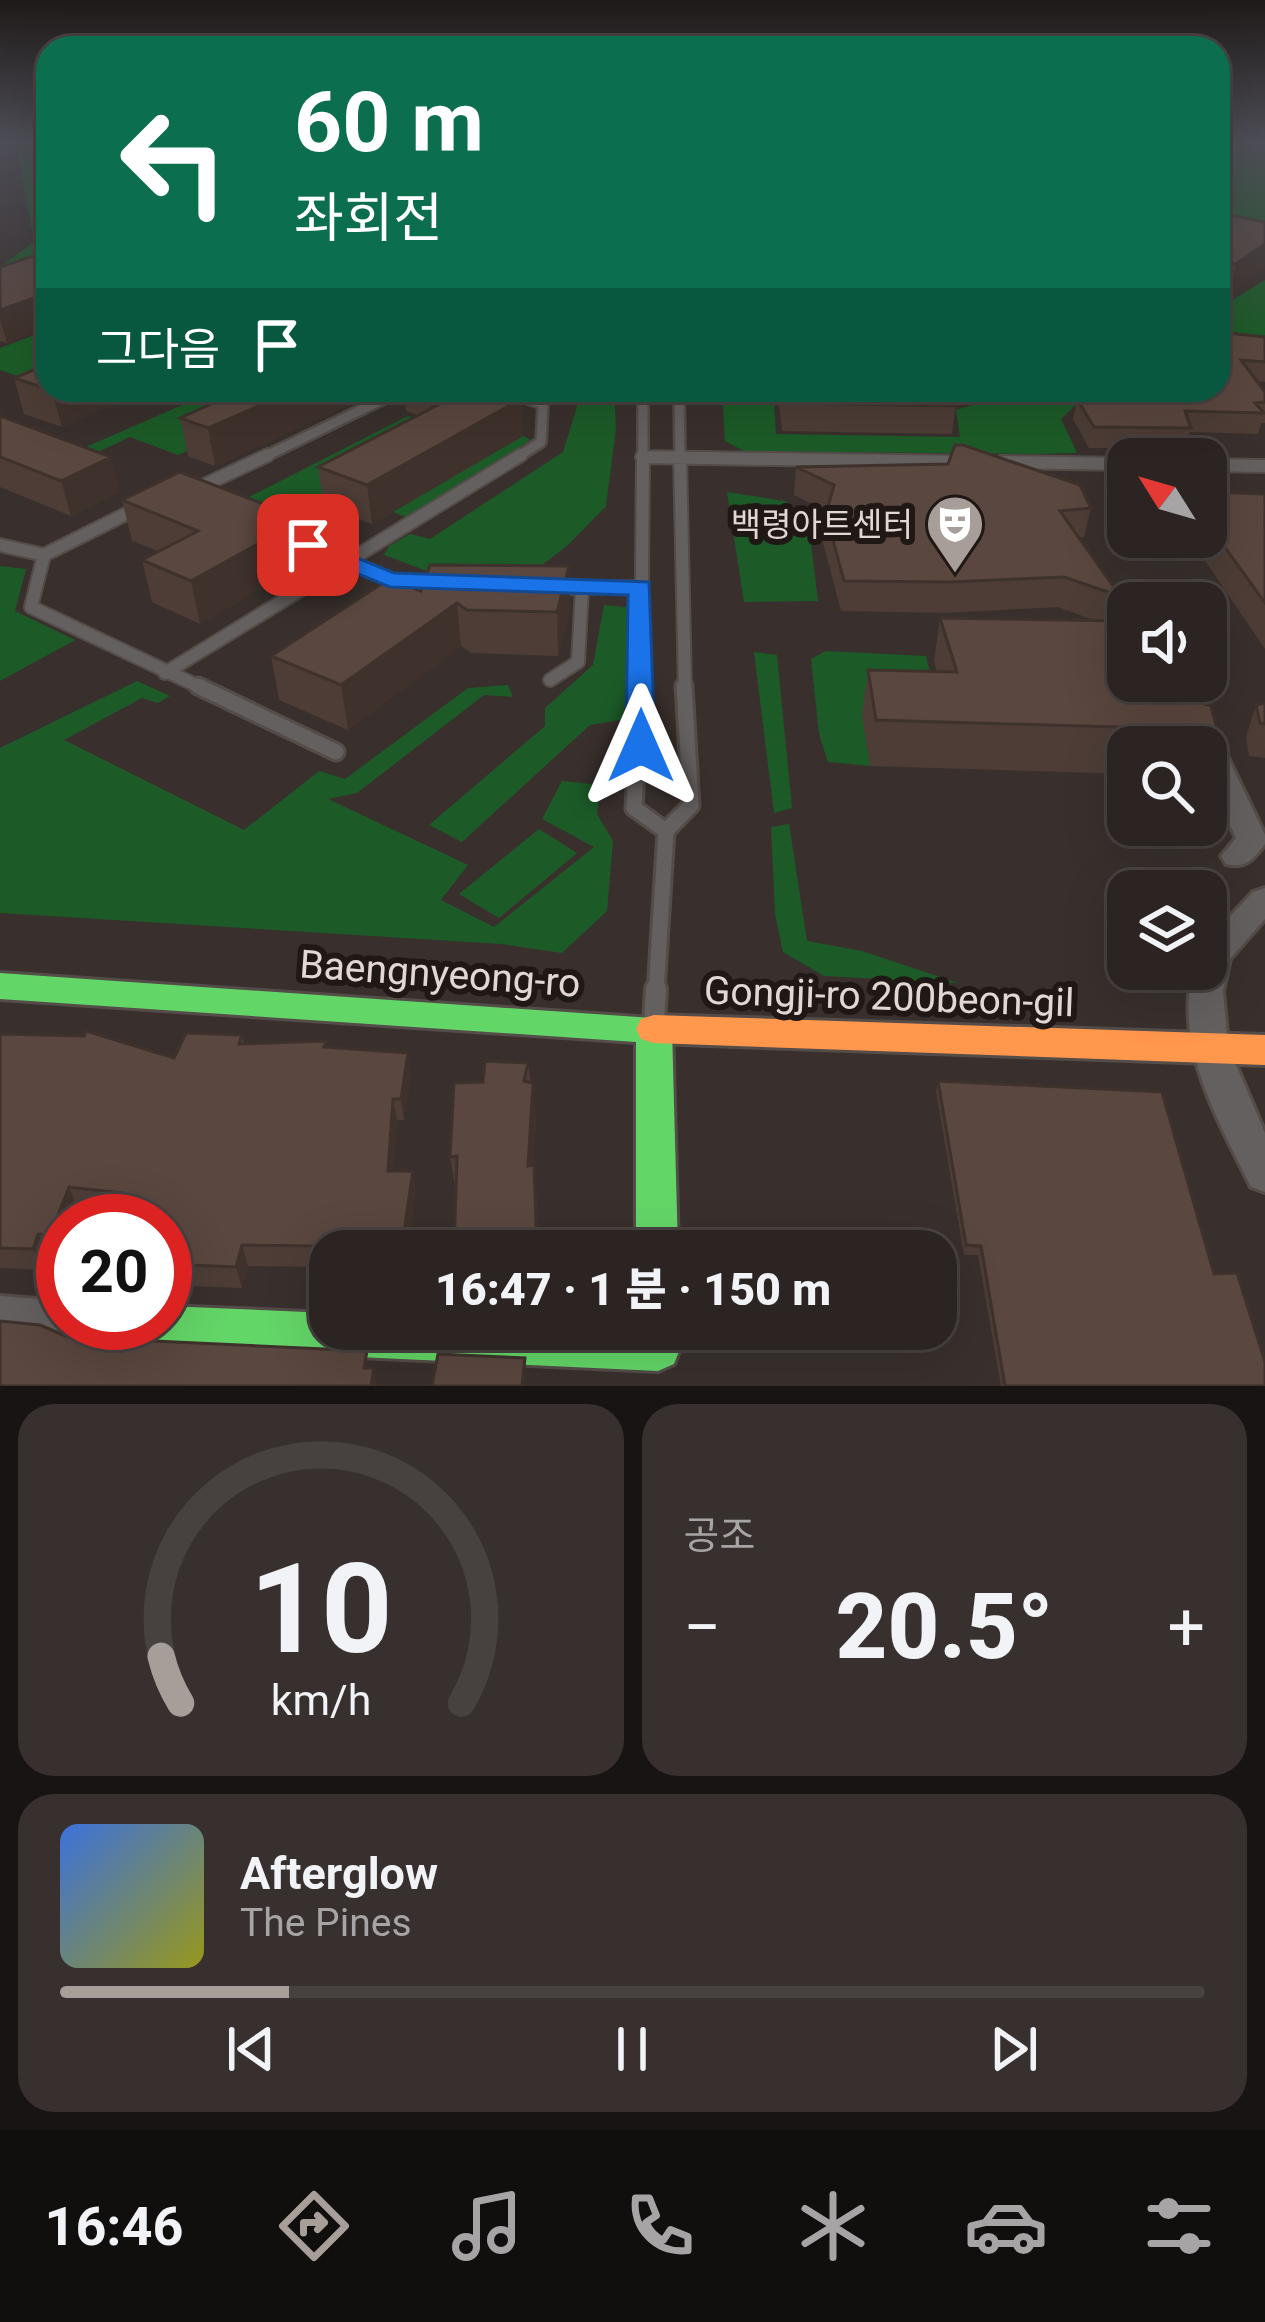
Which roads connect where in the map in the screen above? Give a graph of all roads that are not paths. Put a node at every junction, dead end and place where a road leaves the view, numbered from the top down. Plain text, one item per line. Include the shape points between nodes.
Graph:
1 (378, 402) edge
2 (537, 402) edge
3 (643, 402) edge
4 (679, 402) edge
5 (642, 457) junction
6 (680, 457) junction
7 (1107, 464) edge
8 (1227, 465) edge
9 (1265, 466) edge
10 (155, 499) edge
11 (203, 502) edge
12 (286, 536) edge
13 (0, 545) edge
14 (44, 556) junction
15 (350, 562) junction
16 (457, 584) edge
17 (640, 587) junction
18 (542, 588) edge
19 (582, 589) junction
20 (165, 673) junction
21 (550, 680) dead end
22 (1193, 702) edge
23 (336, 752) dead end
24 (666, 831) junction
25 (1237, 856) dead end
26 (1265, 900) edge
27 (0, 986) edge
28 (654, 1029) junction
29 (1209, 1048) junction
30 (1265, 1050) edge
31 (1265, 1175) edge
32 (656, 1230) edge
33 (0, 1317) edge
34 (36, 1320) edge
35 (192, 1326) edge
36 (309, 1329) edge
37 (658, 1350) edge
38 (659, 1386) edge

1 - 11 lane via 182,493
2 - 15 lane via 542,442
3 - 5 lane
4 - 6 lane
5 - 6 lane
5 - 17 lane
6 - 7 lane
6 - 24 lane via 691,806
8 - 9 lane
10 - 14 lane
12 - 15 lane
13 - 14 lane
14 - 20 lane via 31,607
15 - 16 lane via 390,580
15 - 20 lane
17 - 19 lane
17 - 24 lane via 634,808
18 - 19 lane
19 - 21 lane via 578,662
20 - 23 lane
22 - 25 street via 1252,840
24 - 28 lane
26 - 29 street via 1212,959 1203,999
27 - 28 street, Baengnyeong-ro
28 - 29 street, Gongji-ro 200beon-gil
28 - 32 street
29 - 30 street, Gongji-ro 200beon-gil
29 - 31 street
33 - 34 street
35 - 36 street
37 - 38 street

